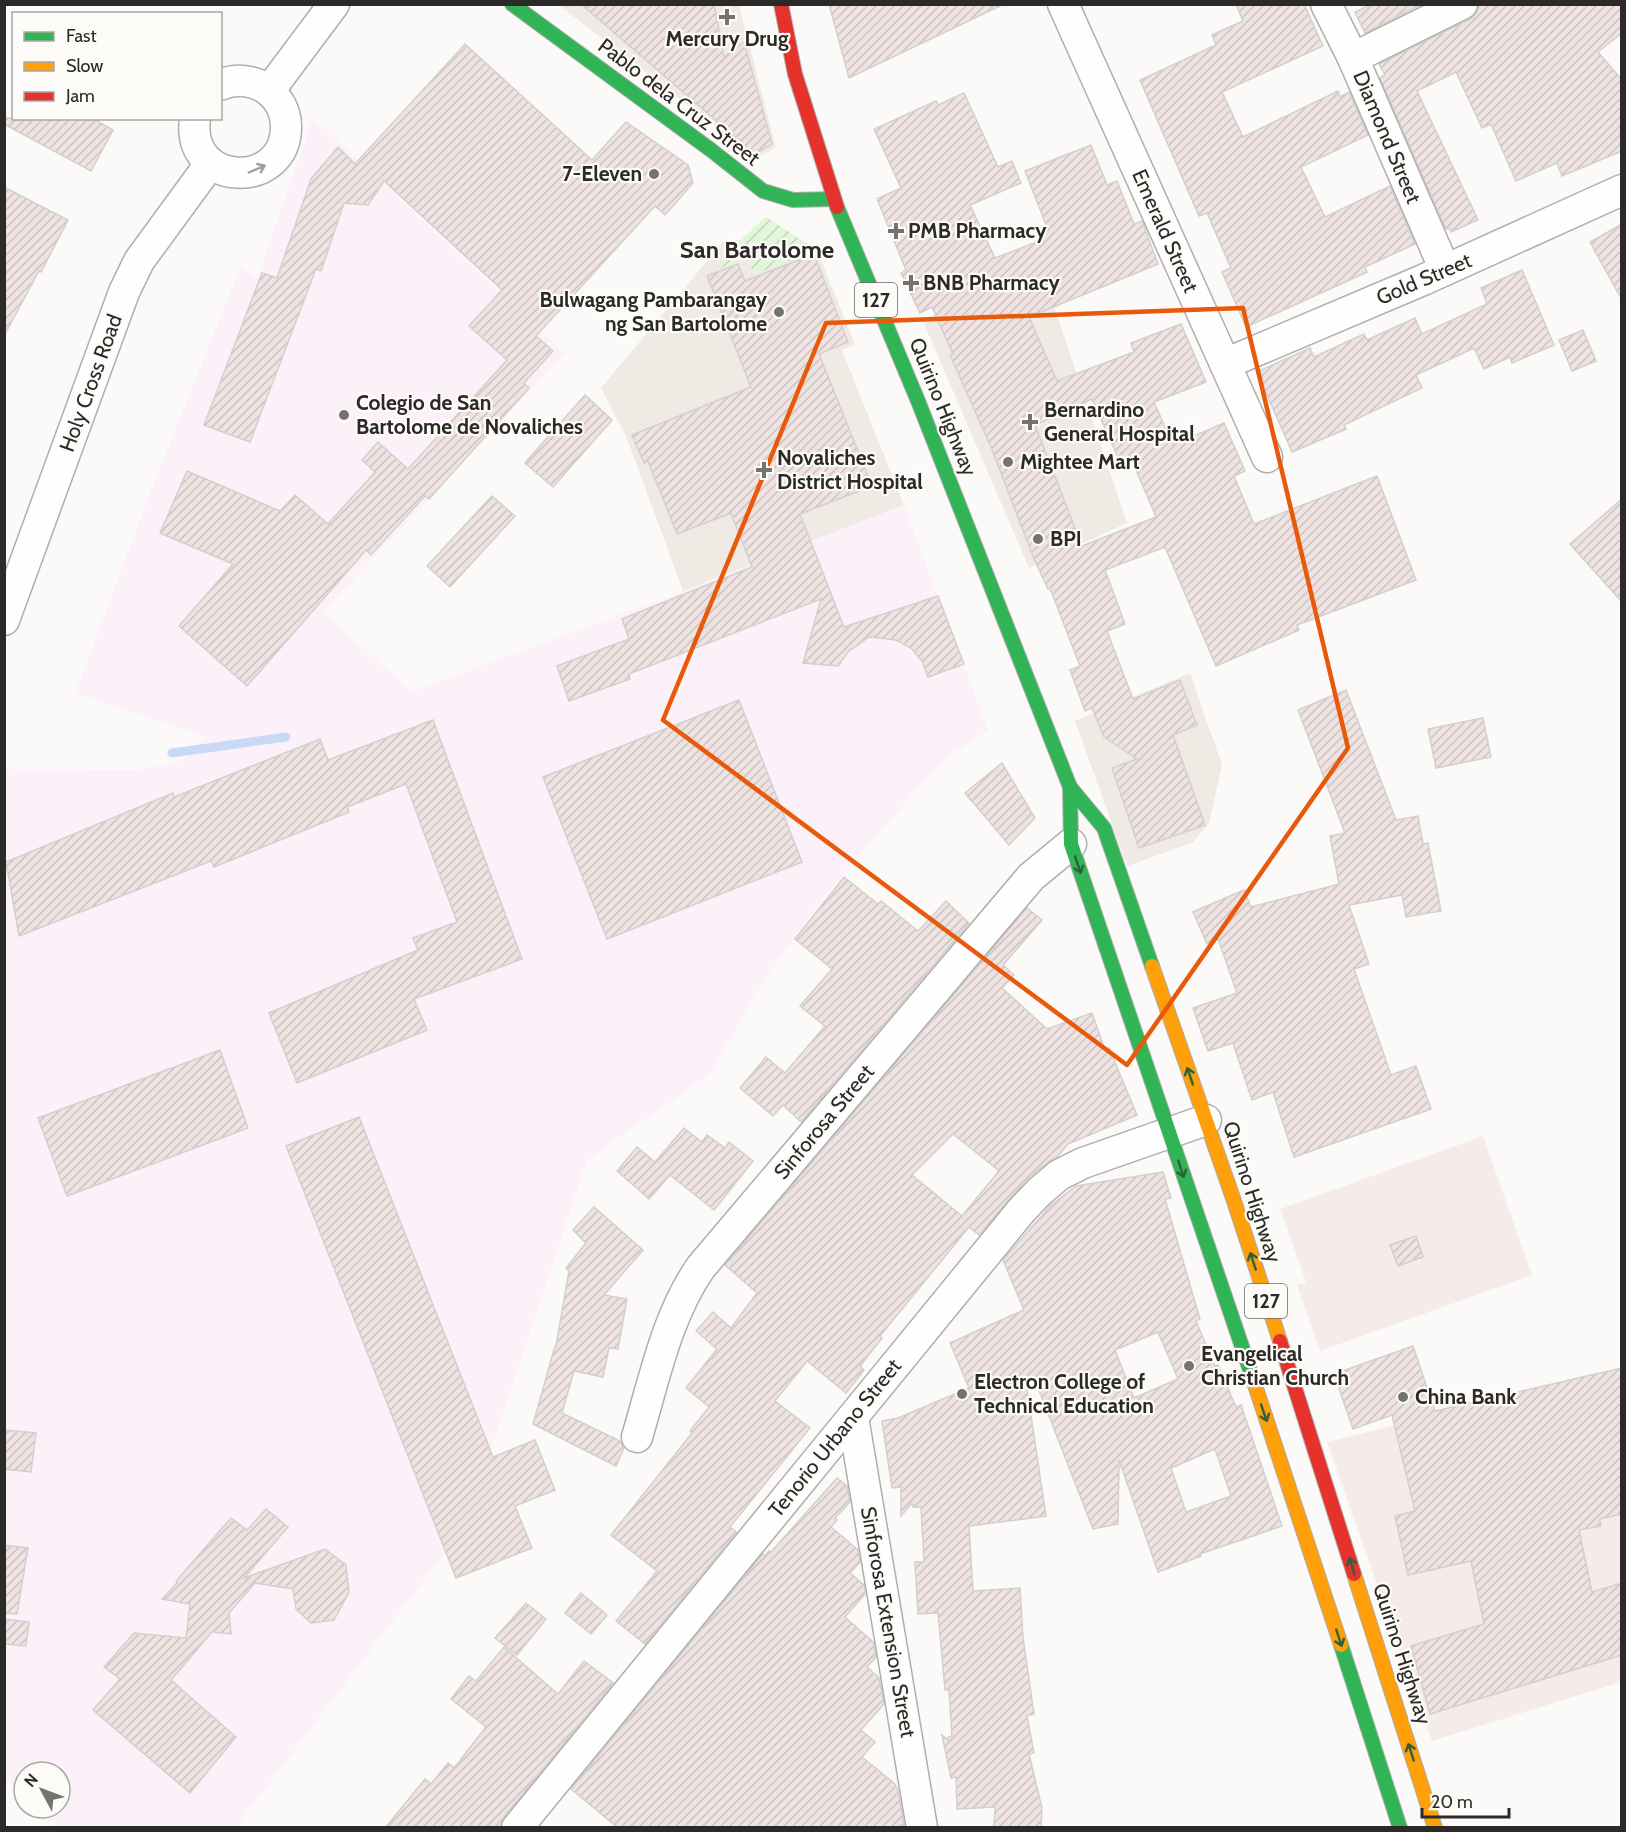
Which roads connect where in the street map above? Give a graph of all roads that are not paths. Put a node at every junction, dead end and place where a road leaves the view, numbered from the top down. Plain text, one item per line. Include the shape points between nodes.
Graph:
1 (334, 4) edge
2 (512, 4) edge
3 (781, 4) edge
4 (1063, 4) edge
5 (1326, 4) edge
6 (1462, 4) edge
7 (1353, 58) junction
8 (222, 85) edge
9 (269, 91) junction
10 (195, 120) edge
11 (210, 164) junction
12 (1622, 190) edge
13 (834, 199) junction
14 (1445, 270) junction
15 (1225, 364) junction
16 (1267, 457) dead end
17 (4, 620) edge
18 (1070, 787) junction
19 (1071, 843) junction
20 (1206, 1120) junction
21 (1169, 1132) junction
22 (1280, 1374) junction
23 (1253, 1383) junction
24 (853, 1418) junction
25 (636, 1437) dead end
26 (1312, 1497) junction
27 (517, 1827) edge
28 (922, 1827) edge
29 (1400, 1827) edge
30 (1435, 1827) edge

1 - 9 street
2 - 13 main road, Pablo dela Cruz Street via 763,191 793,200
3 - 13 main road, Quirino Highway / 127 via 795,74
4 - 15 street, Emerald Street
5 - 7 street, Diamond Street
6 - 7 street
7 - 14 street, Diamond Street
8 - 9 street via 239,81 255,83
11 -> 9 street via 224,172 241,174 271,162 281,149 286,118
10 - 11 street via 194,136
11 - 17 street, Holy Cross Road via 139,261 124,292
12 - 14 street, Gold Street
13 - 18 main road, Quirino Highway / 127
14 - 15 street, Gold Street
15 - 16 street, Emerald Street
18 - 19 main road, Quirino Highway / 127
20 -> 18 main road, Quirino Highway / 127 via 1104,828
19 -> 21 main road, Quirino Highway / 127
19 - 25 street, Sinforosa Street via 1031,877 701,1267 677,1307
20 - 21 street, Tenorio Urbano Street
22 -> 20 main road, Quirino Highway / 127
21 -> 23 main road, Quirino Highway / 127 via 1200,1211
21 - 24 street, Tenorio Urbano Street via 1083,1163 1059,1175 1039,1192
22 - 23 main road
22 - 26 main road, Quirino Highway / 127
23 -> 26 main road, Quirino Highway / 127
24 - 27 street, Tenorio Urbano Street
24 - 28 street, Sinforosa Extension Street
26 -> 29 main road, Quirino Highway / 127
30 -> 26 main road, Quirino Highway / 127

